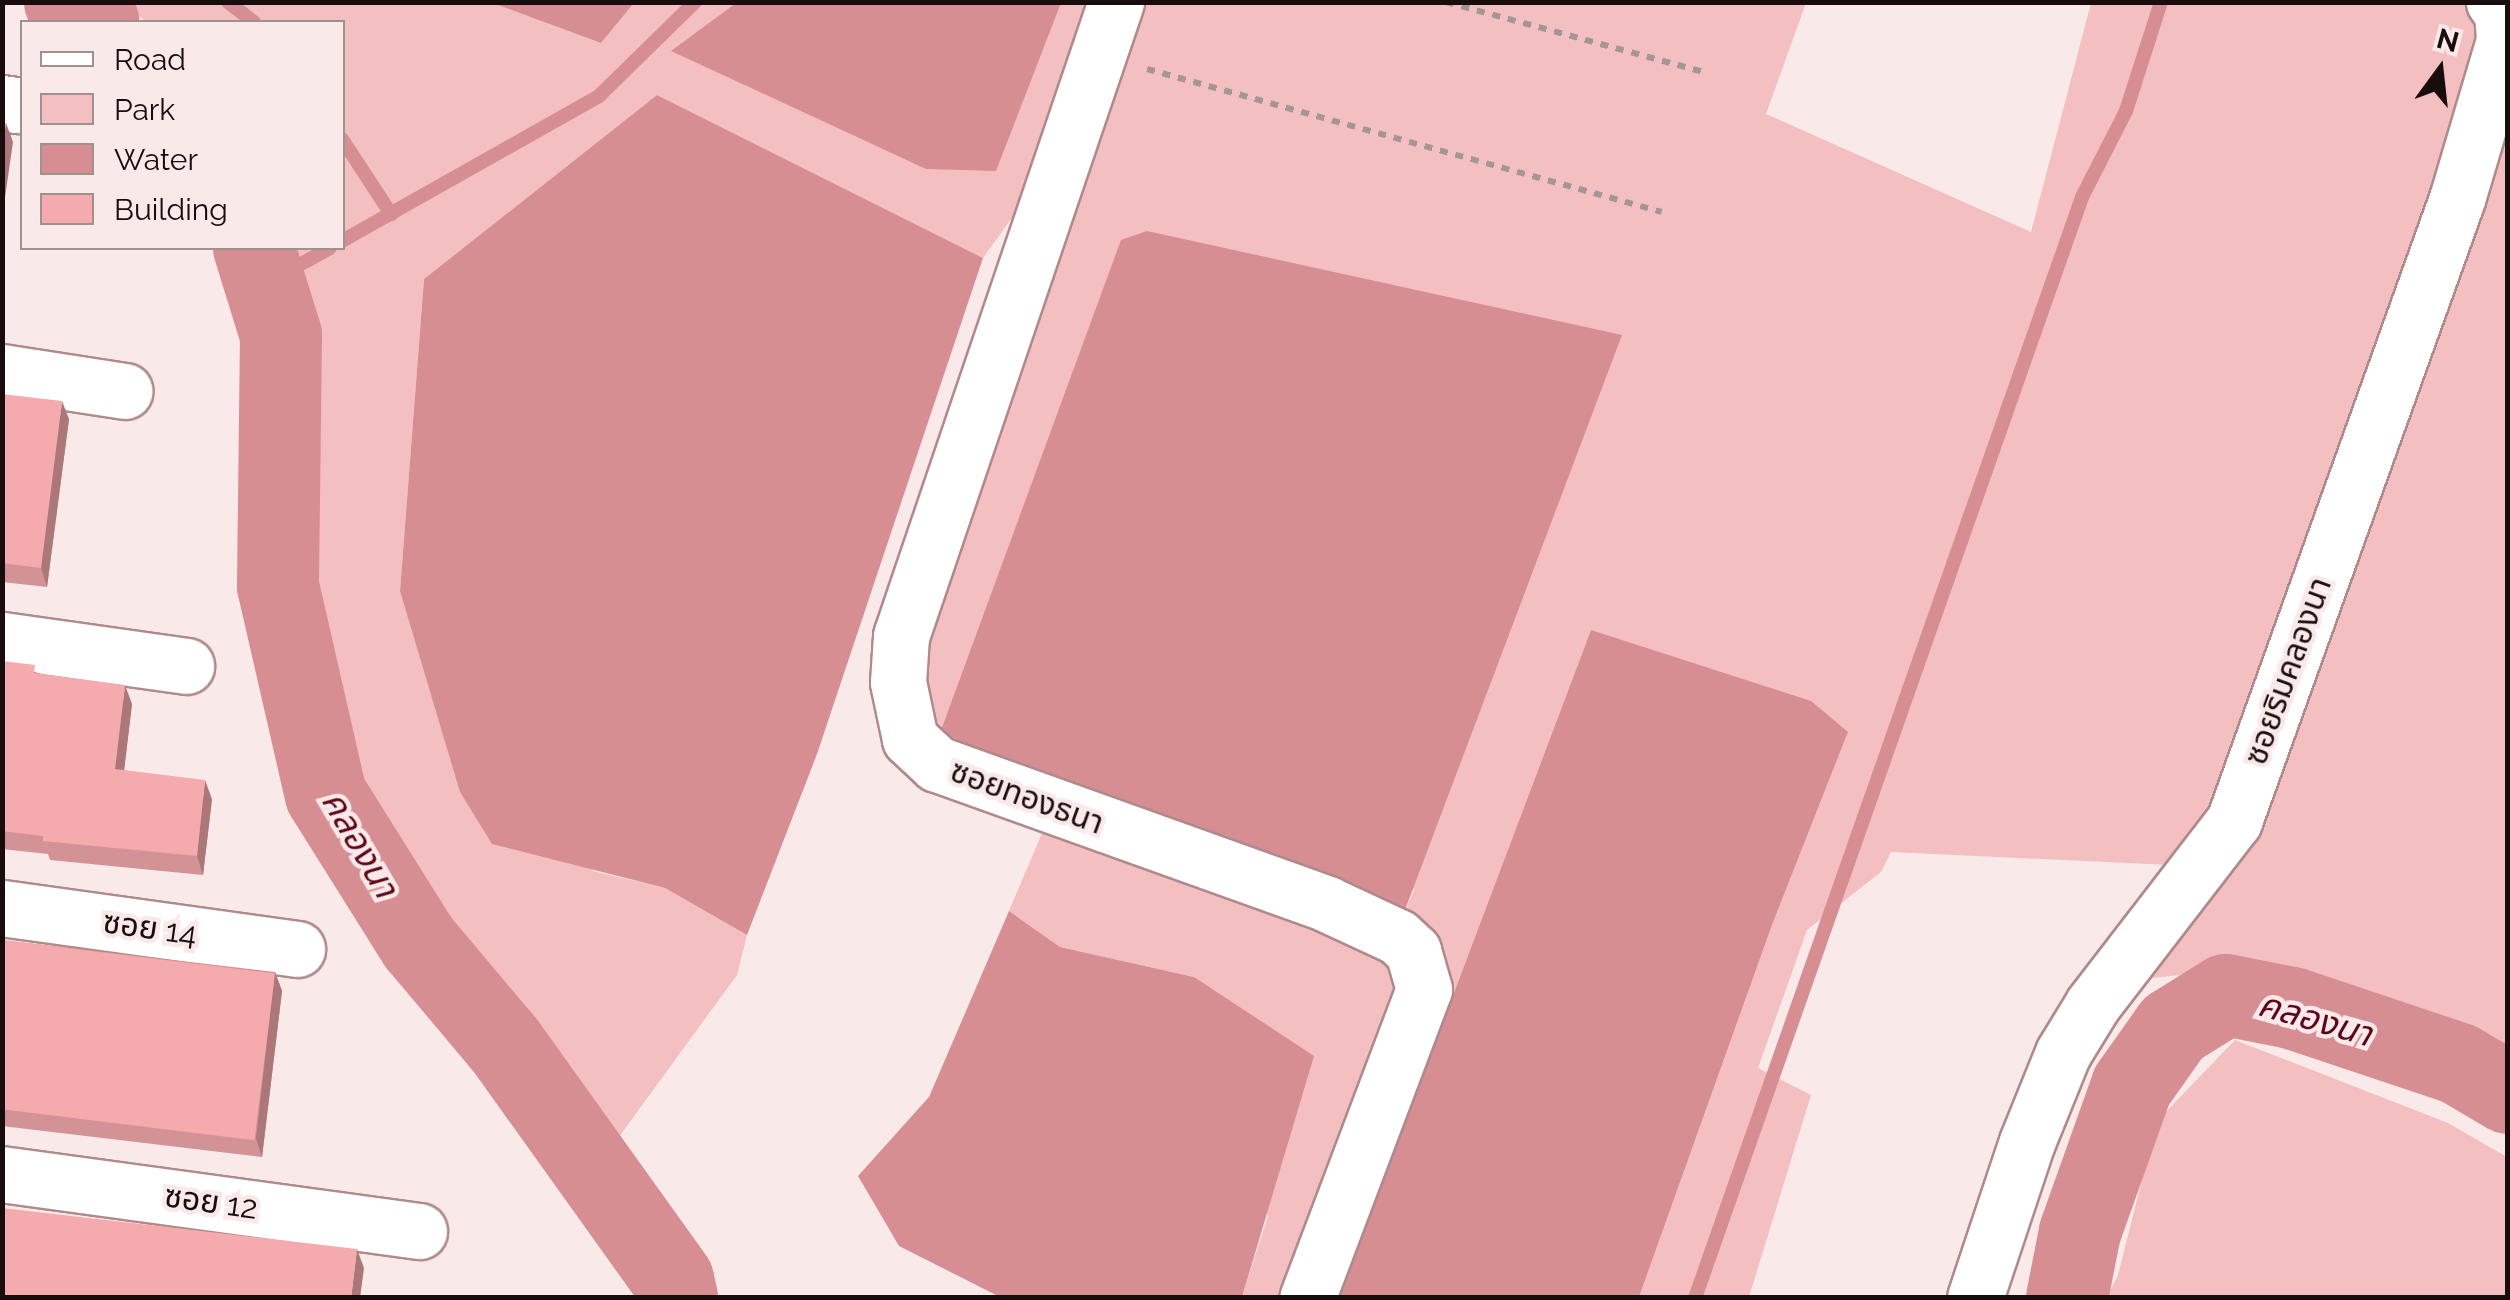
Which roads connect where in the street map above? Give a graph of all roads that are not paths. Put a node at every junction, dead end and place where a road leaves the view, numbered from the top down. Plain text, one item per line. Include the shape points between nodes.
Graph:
1 (1116, 2) edge
2 (2494, 2) edge
3 (2, 372) edge
4 (124, 391) dead end
5 (2, 640) edge
6 (186, 666) dead end
7 (2, 908) edge
8 (296, 949) dead end
9 (2, 1174) edge
10 (419, 1230) dead end
11 (1306, 1298) edge
12 (1975, 1298) edge

1 - 11 street, ซอยทองธนา via 901,636 898,682 910,739 937,764 1328,904 1412,951 1424,988
2 - 12 street, ซอยริมคลองนา via 2504,40 2458,199 2234,821 2125,960 2063,1053
3 - 4 street
5 - 6 street
7 - 8 street, ซอย 14
9 - 10 street, ซอย 12

